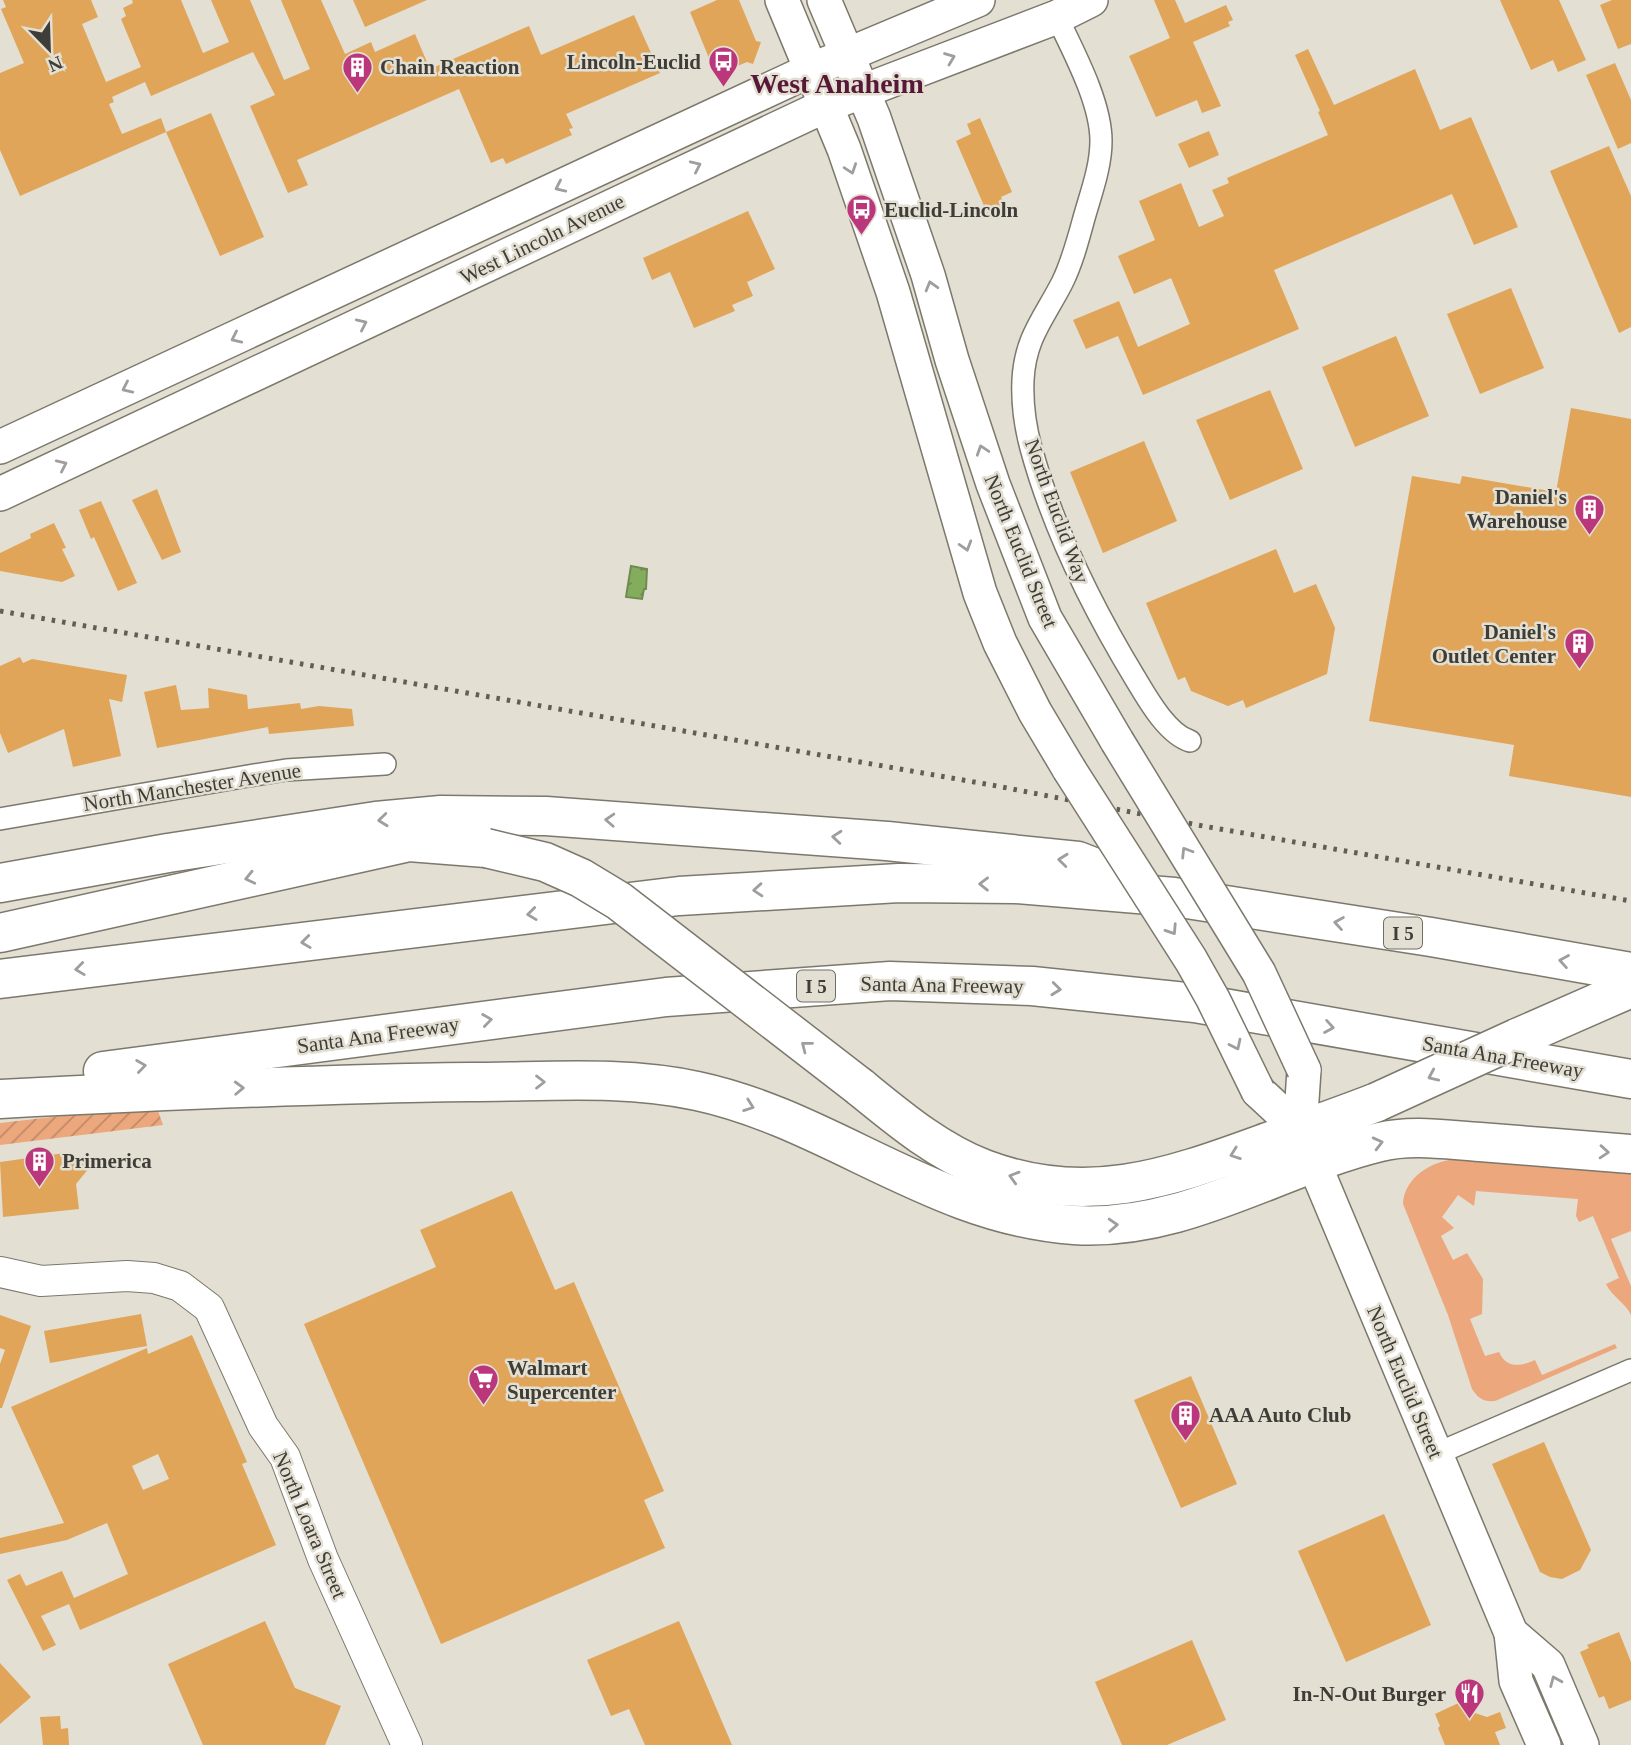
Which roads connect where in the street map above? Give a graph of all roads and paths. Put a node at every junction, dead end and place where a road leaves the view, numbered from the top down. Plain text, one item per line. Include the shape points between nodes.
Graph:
1 (782, 0) edge
2 (824, 0) edge
3 (978, 0) edge
4 (1091, 0) edge
5 (1057, 17) junction
6 (847, 55) junction
7 (811, 70) junction
8 (864, 92) junction
9 (827, 105) junction
10 (0, 447) edge
11 (0, 494) edge
12 (1190, 741) dead end
13 (385, 764) dead end
14 (2, 815) edge
15 (0, 883) edge
16 (1174, 897) junction
17 (0, 933) edge
18 (1631, 972) edge
19 (0, 979) edge
20 (1631, 988) edge
21 (1631, 1079) edge
22 (0, 1085) edge
23 (0, 1099) edge
24 (1306, 1146) junction
25 (1631, 1154) edge
26 (0, 1272) edge
27 (1631, 1370) edge
28 (1436, 1454) junction
29 (1511, 1633) junction
30 (407, 1745) edge
31 (1544, 1745) edge
32 (1582, 1745) edge

1 - 7 main road, North Euclid Street
2 - 6 main road, North Euclid Street
3 - 6 main road, West Lincoln Avenue
4 - 5 main road, West Lincoln Avenue
8 -> 5 main road, West Lincoln Avenue
5 - 12 street, North Euclid Way via 1092,99 1101,141 1093,188 1068,269 1029,344 1023,380 1026,424 1041,480 1099,616 1154,709 1181,738
6 - 7 main road, West Lincoln Avenue
6 - 8 main road, North Euclid Street
7 - 9 main road, North Euclid Street
7 -> 10 main road, West Lincoln Avenue
8 - 9 main road, West Lincoln Avenue
24 -> 8 main road, North Euclid Street, bridge via 1304,1070 1259,973 1045,618 993,484 928,275
11 -> 9 main road, West Lincoln Avenue
9 -> 24 main road, North Euclid Street, bridge via 893,292 980,593 1000,643 1035,712 1191,960 1258,1091
13 - 14 street, North Manchester Avenue via 248,776
16 -> 15 highway via 1078,861 887,841 546,816 441,815 376,821
18 -> 16 highway, I 5
16 -> 19 highway, I 5 via 1016,884 787,888 679,896
24 -> 17 highway, bridge via 1123,1186 1076,1188 1024,1181 983,1168 912,1129 619,901 545,862 486,848 409,842
20 -> 24 highway, bridge via 1377,1102
22 -> 21 highway, Santa Ana Freeway / I 5 via 666,996 890,981 1032,986 1195,1003
23 -> 24 highway via 207,1088 653,1084 695,1090 787,1120 961,1201 1045,1223 1080,1226 1120,1225 1191,1211
24 -> 25 highway via 1426,1138
24 - 28 main road, North Euclid Street
26 - 30 street, North Loara Street via 41,1281 154,1278 180,1286 209,1308 263,1426 285,1457 323,1559
27 - 28 street
28 - 29 main road, North Euclid Street
29 - 31 main road, North Euclid Street via 1516,1681
32 -> 29 main road, North Euclid Street via 1548,1665

